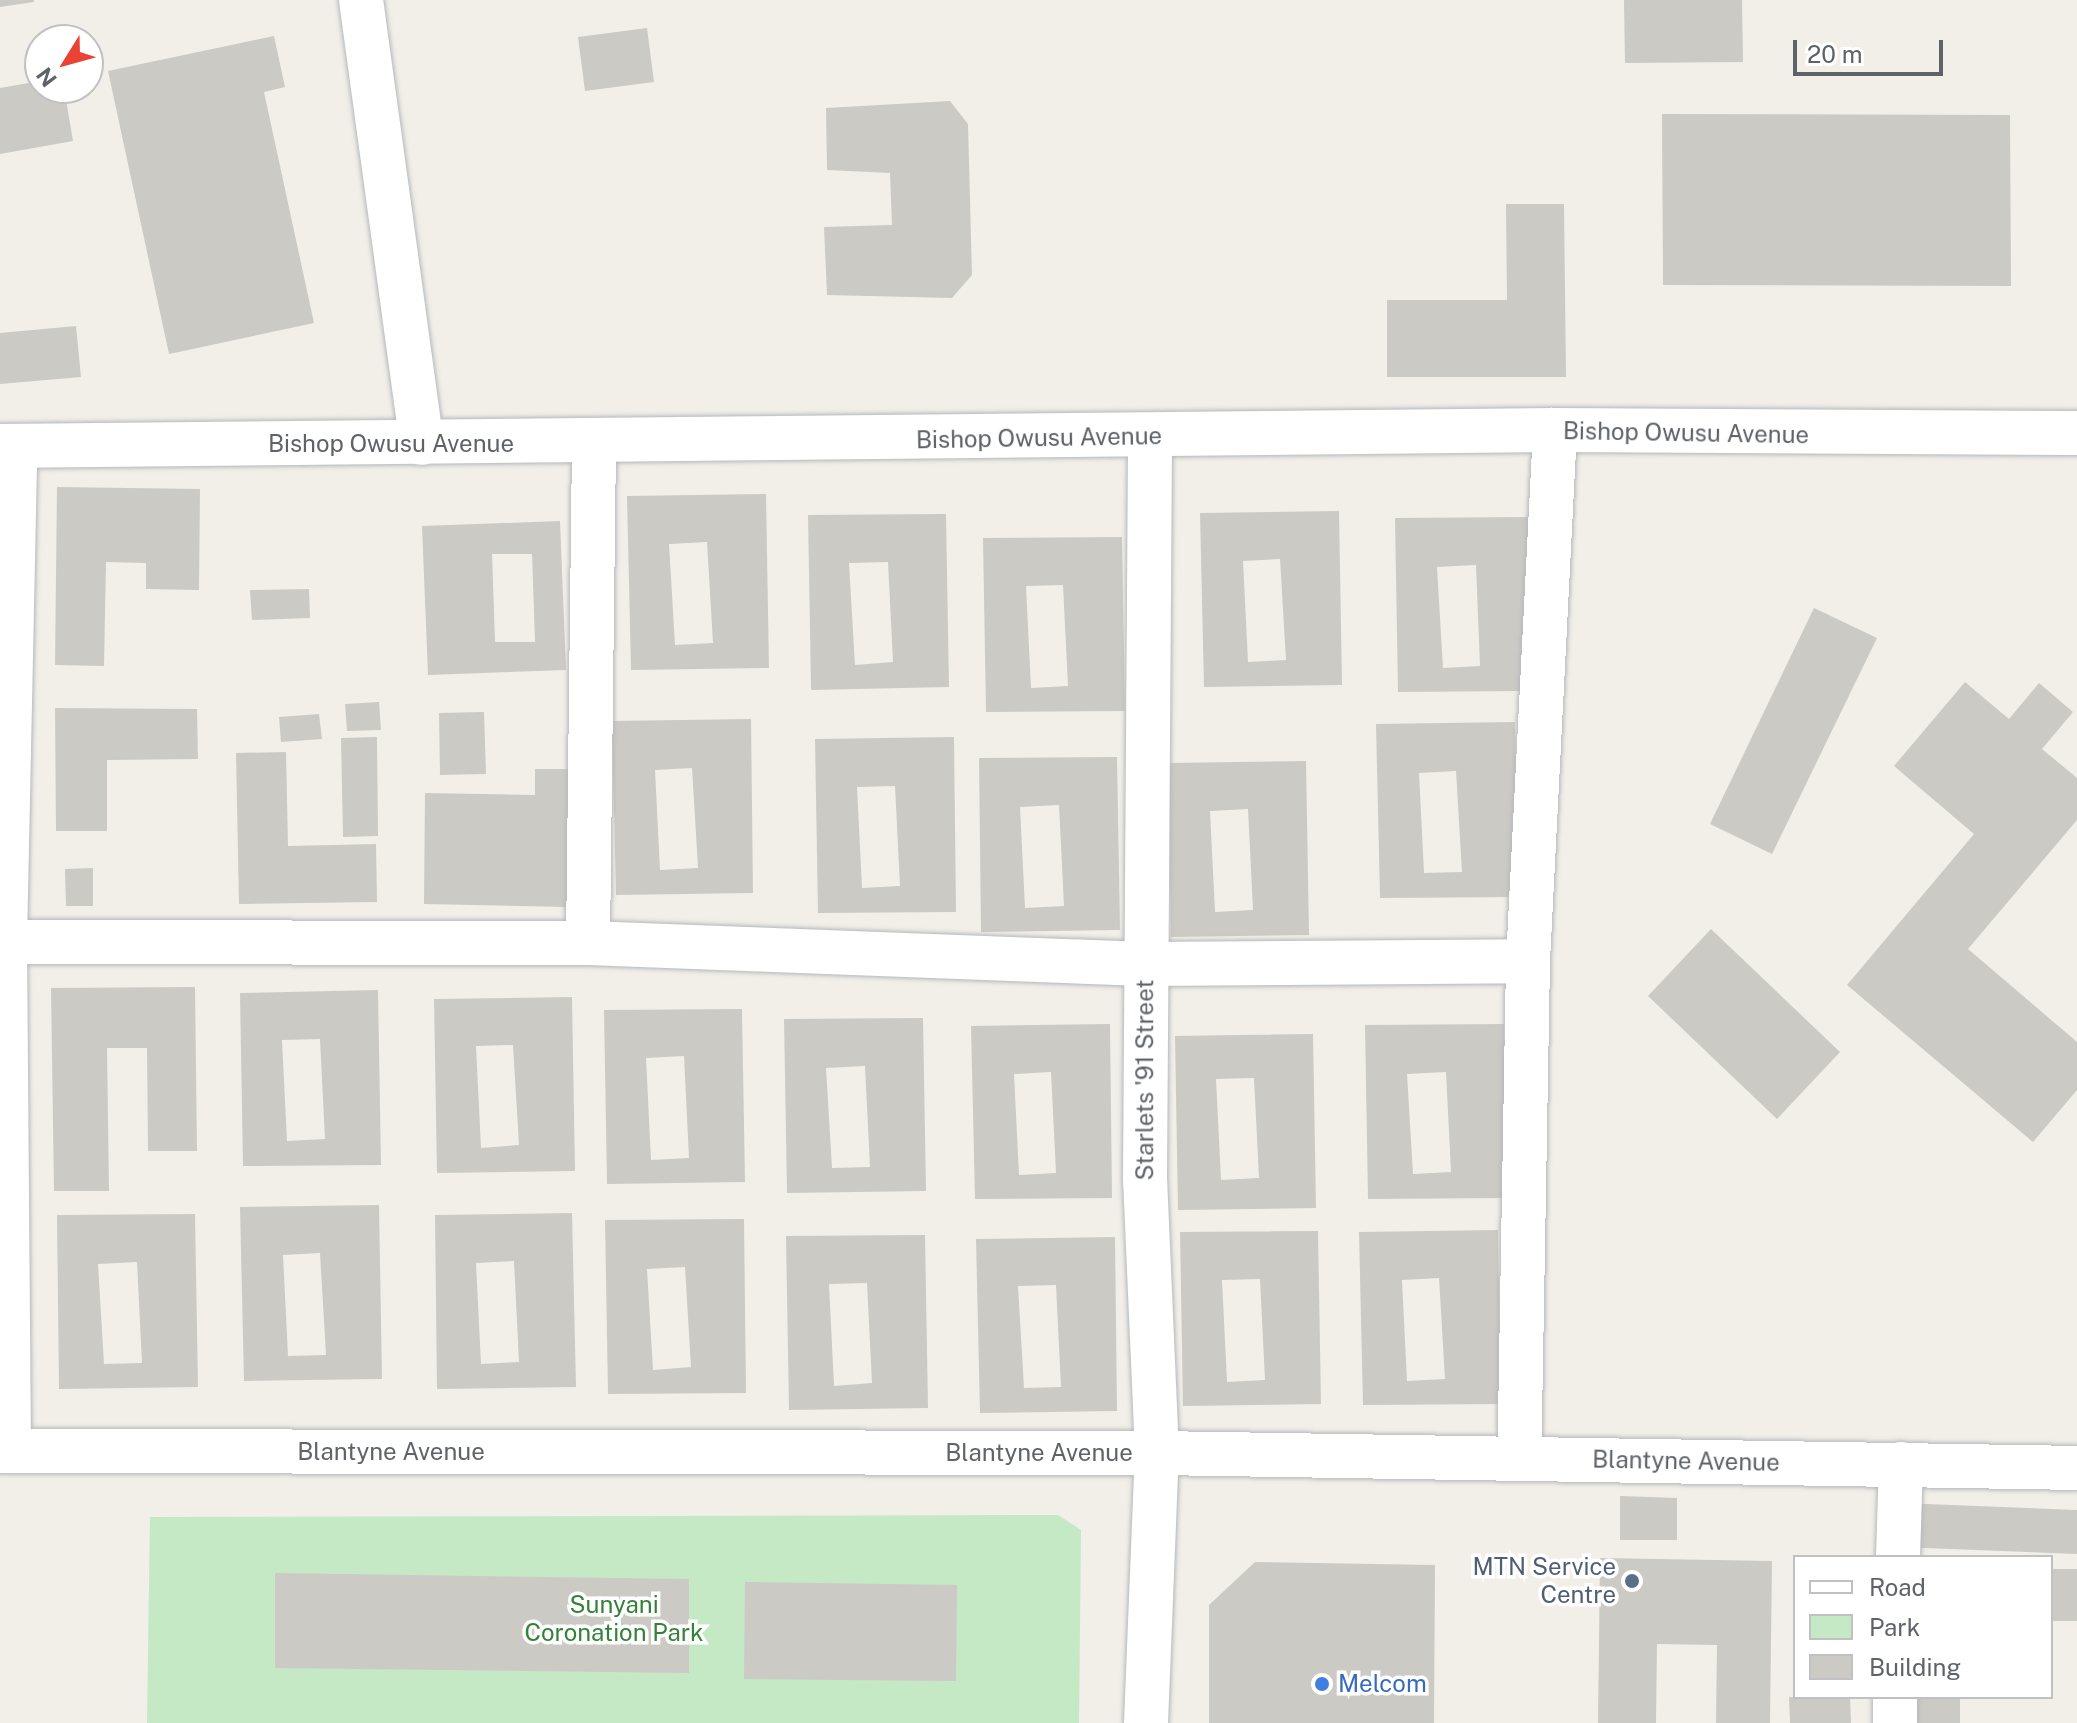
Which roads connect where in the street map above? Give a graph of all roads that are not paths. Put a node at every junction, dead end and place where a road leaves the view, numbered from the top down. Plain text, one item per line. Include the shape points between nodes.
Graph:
1 (361, 0) edge
2 (1555, 430) junction
3 (2077, 433) edge
4 (1150, 437) junction
5 (594, 442) junction
6 (422, 443) junction
7 (8, 446) edge
8 (2, 942) edge
9 (588, 943) junction
10 (1528, 961) junction
11 (1145, 964) junction
12 (5, 1451) edge
13 (1157, 1453) junction
14 (1519, 1459) junction
15 (1901, 1464) junction
16 (2077, 1468) edge
17 (1898, 1555) edge
18 (1895, 1699) edge
19 (1146, 1723) edge
20 (1895, 1723) edge

1 - 6 street
2 - 3 street, Bishop Owusu Avenue
2 - 4 street, Bishop Owusu Avenue
2 - 10 street
4 - 5 street, Bishop Owusu Avenue
4 - 11 street, Starlets '91 Street
5 - 6 street, Bishop Owusu Avenue
5 - 9 street
6 - 7 street, Bishop Owusu Avenue
7 - 8 street
8 - 9 street
8 - 12 street
9 - 11 street
10 - 11 street
10 - 14 street
11 - 13 street, Starlets '91 Street via 1145,1180
12 - 13 street, Blantyne Avenue
13 - 14 street, Blantyne Avenue
13 - 19 street, Starlets '91 Street
14 - 15 street, Blantyne Avenue
15 - 16 street, Blantyne Avenue
15 - 17 street
18 - 20 street

